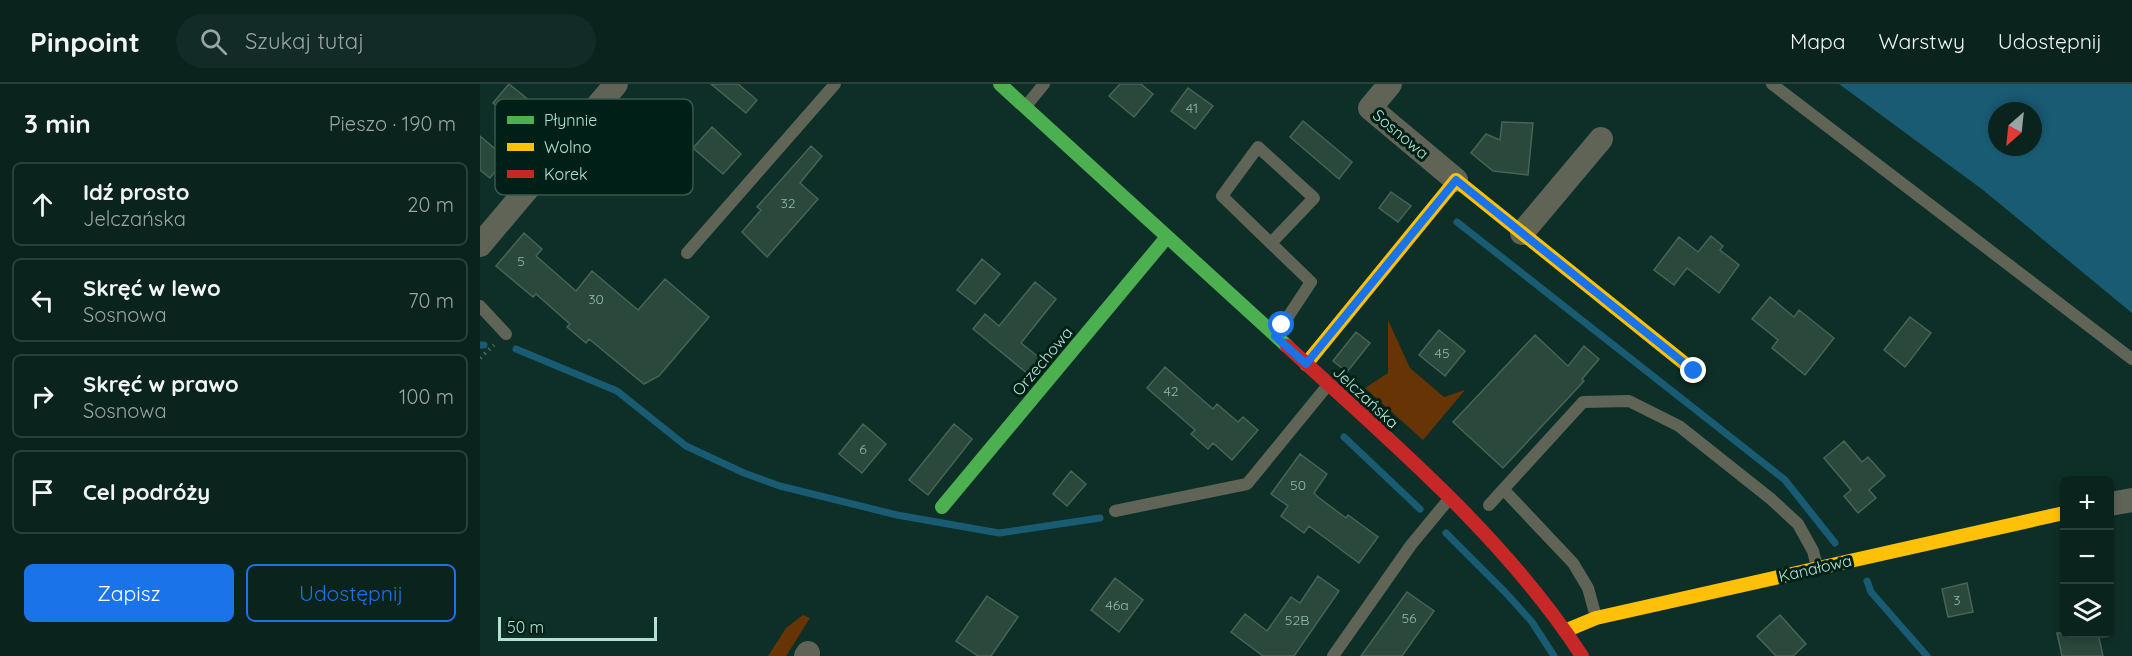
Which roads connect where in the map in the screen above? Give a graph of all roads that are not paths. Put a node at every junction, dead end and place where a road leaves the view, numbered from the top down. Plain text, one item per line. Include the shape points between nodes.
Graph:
1 (616, 84) edge
2 (835, 84) edge
3 (1000, 84) edge
4 (1044, 84) edge
5 (1390, 84) edge
6 (1772, 84) edge
7 (603, 99) edge
8 (1025, 107) junction
9 (1601, 140) dead end
10 (1456, 180) junction
11 (522, 195) edge
12 (1522, 233) junction
13 (1167, 237) junction
14 (1271, 243) junction
15 (480, 245) edge
16 (687, 253) dead end
17 (480, 306) edge
18 (506, 334) dead end
19 (1275, 336) junction
20 (2132, 359) edge
21 (1306, 364) junction
22 (1694, 371) dead end
23 (1329, 385) junction
24 (1504, 490) junction
25 (1450, 499) junction
26 (2132, 500) edge
27 (2114, 503) edge
28 (1489, 506) dead end
29 (942, 507) dead end
30 (1115, 512) dead end
31 (2060, 514) edge
32 (1817, 568) junction
33 (1596, 618) junction
34 (1567, 630) junction
35 (1333, 656) edge
36 (1582, 656) edge

1 - 7 street
2 - 16 lane
3 - 8 street, Jelczańska
4 - 8 lane
5 - 10 street, Sosnowa via 1370,108
6 - 20 lane
8 - 13 street, Jelczańska
9 - 12 street
10 - 12 street, Sosnowa
10 - 21 street
11 - 15 street
12 - 22 street, Sosnowa
13 - 19 street, Jelczańska
13 - 29 street, Orzechowa
14 - 14 lane via 1222,196 1258,147 1314,198
14 - 19 lane via 1311,282
17 - 18 lane
19 - 21 street, Jelczańska
21 - 23 street, Jelczańska
23 - 25 street, Jelczańska
23 - 30 lane via 1247,484
24 - 28 lane
24 - 32 lane via 1583,402 1629,401 1679,426 1771,499 1798,524 1813,551
24 - 33 lane via 1573,563 1588,588
25 - 34 street, Jelczańska via 1541,594
25 - 35 lane via 1411,545
26 - 27 street
31 - 32 street, Kanałowa
32 - 33 street, Kanałowa
33 - 34 street, Kanałowa
34 - 36 street, Jelczańska

